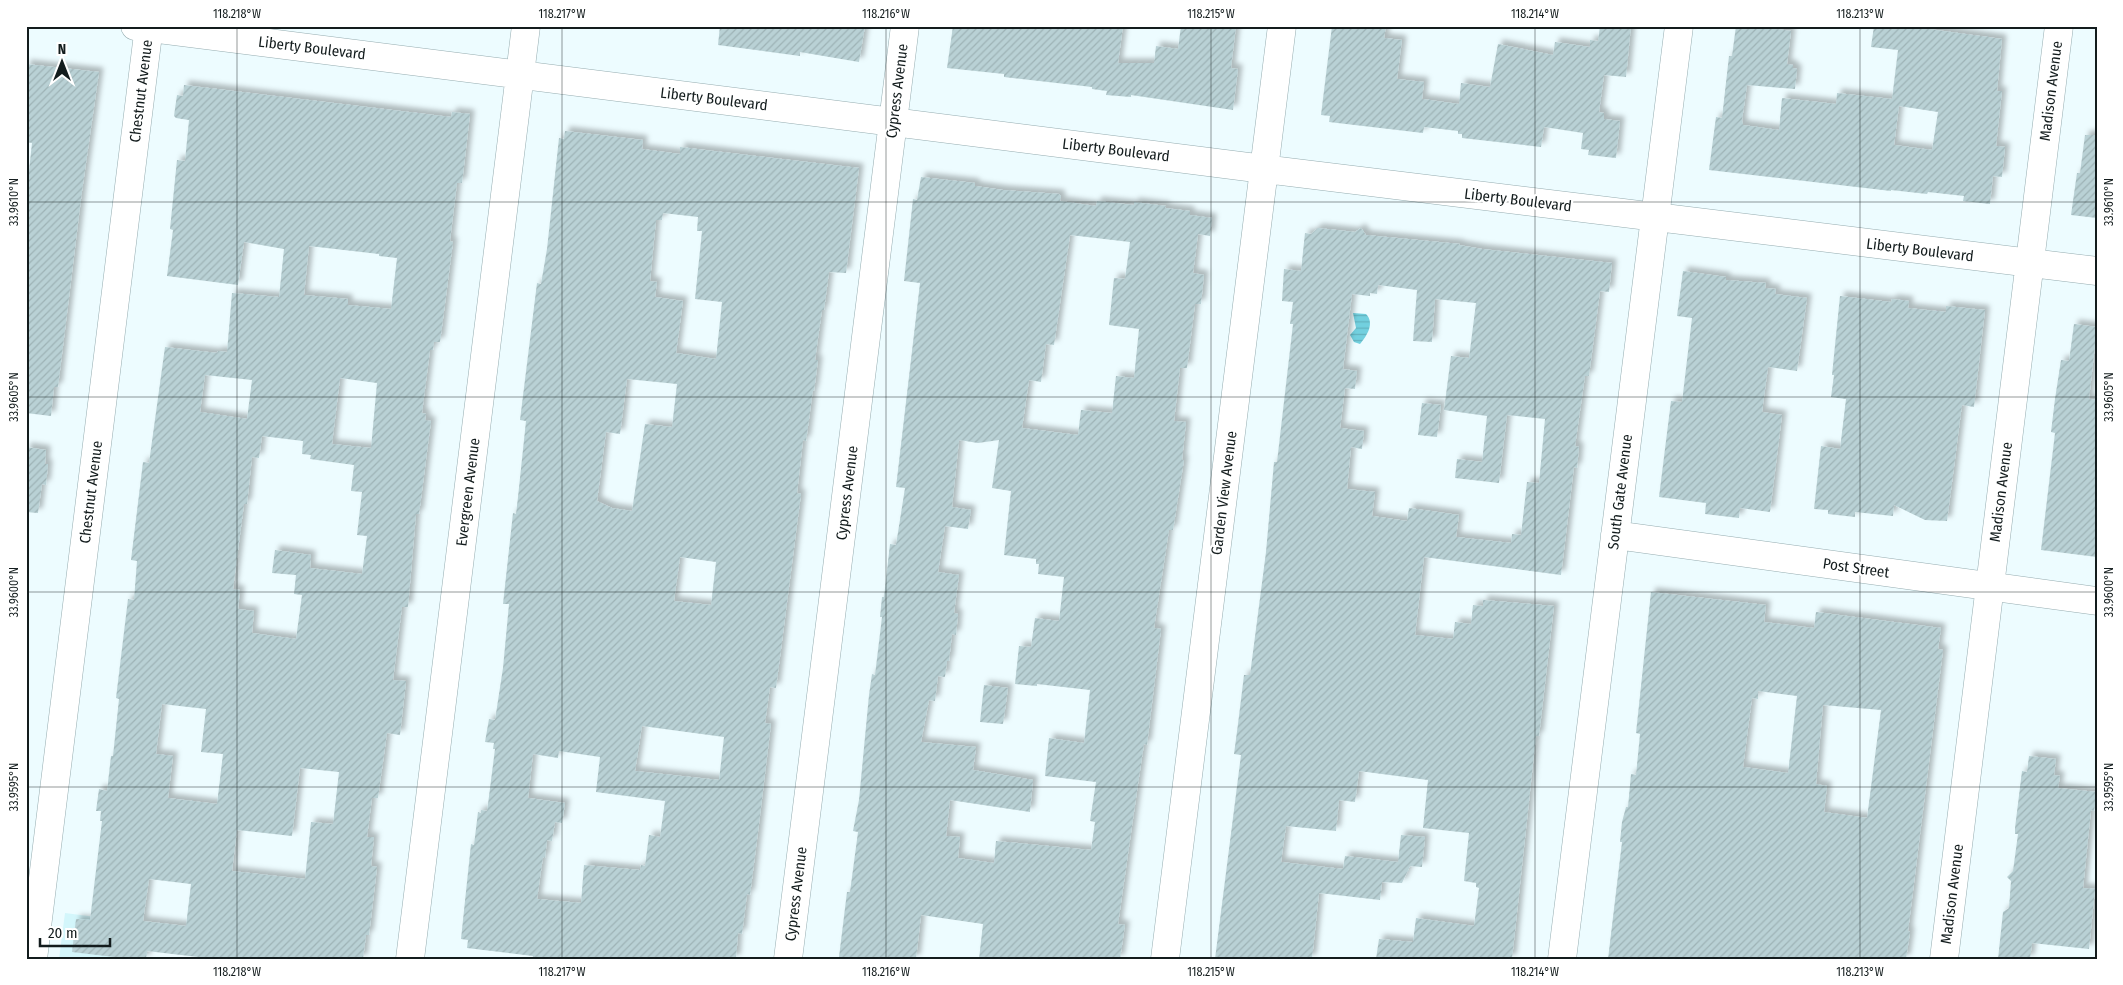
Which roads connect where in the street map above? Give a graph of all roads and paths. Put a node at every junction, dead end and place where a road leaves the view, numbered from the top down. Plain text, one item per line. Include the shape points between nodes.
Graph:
1 (526, 26) edge
2 (905, 26) edge
3 (1282, 26) edge
4 (1679, 26) edge
5 (2059, 26) edge
6 (144, 27) edge
7 (520, 74) junction
8 (894, 122) junction
9 (1264, 169) junction
10 (1655, 216) junction
11 (2030, 263) junction
12 (2097, 271) edge
13 (1615, 535) junction
14 (1990, 586) junction
15 (2097, 601) edge
16 (33, 959) edge
17 (410, 959) edge
18 (788, 959) edge
19 (1165, 959) edge
20 (1562, 959) edge
21 (1944, 959) edge

1 - 7 street, Evergreen Avenue
2 - 8 street, Cypress Avenue
3 - 9 street, Garden View Avenue
4 - 10 street, South Gate Avenue
5 - 11 street, Madison Avenue
6 - 7 street, Liberty Boulevard
6 - 16 street, Chestnut Avenue
7 - 8 street, Liberty Boulevard
7 - 17 street, Evergreen Avenue
8 - 9 street, Liberty Boulevard
8 - 18 street, Cypress Avenue
9 - 10 street, Liberty Boulevard
9 - 19 street, Garden View Avenue
10 - 11 street, Liberty Boulevard
10 - 13 street, South Gate Avenue
11 - 12 street, Liberty Boulevard
11 - 14 street, Madison Avenue
13 - 14 street, Post Street
13 - 20 street, South Gate Avenue
14 - 15 street, Post Street
14 - 21 street, Madison Avenue

